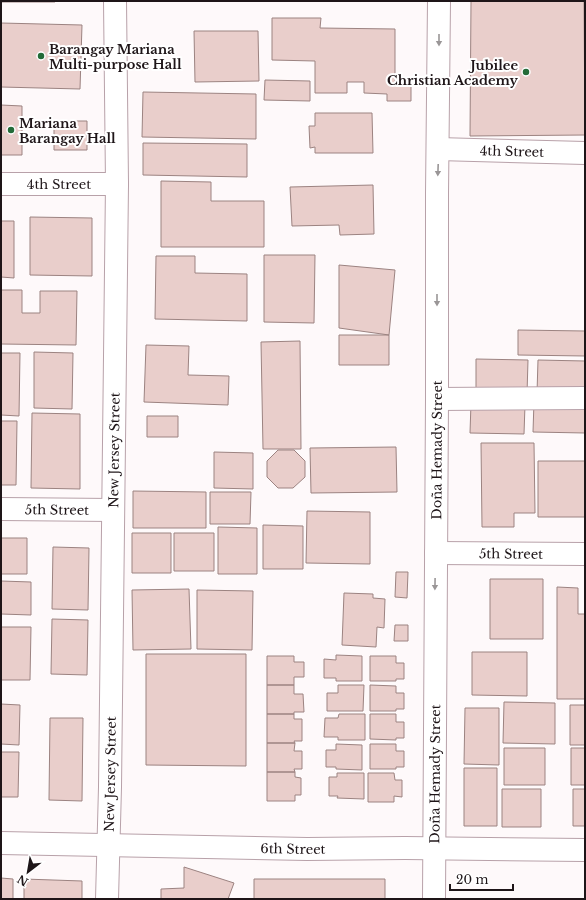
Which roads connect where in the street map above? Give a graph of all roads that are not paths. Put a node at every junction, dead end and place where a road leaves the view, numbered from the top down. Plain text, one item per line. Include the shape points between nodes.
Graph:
1 (115, 1) edge
2 (439, 1) edge
3 (438, 149) junction
4 (585, 153) edge
5 (1, 184) edge
6 (117, 184) junction
7 (585, 398) edge
8 (437, 399) junction
9 (1, 509) edge
10 (113, 510) junction
11 (436, 553) junction
12 (585, 554) edge
13 (1, 843) edge
14 (109, 846) junction
15 (434, 848) junction
16 (585, 850) edge
17 (107, 899) edge
18 (434, 899) edge

1 - 6 street, New Jersey Street
2 -> 3 street, Doña Hemady Street
3 - 4 street, 4th Street
3 -> 8 street, Doña Hemady Street
5 - 6 street, 4th Street
6 - 10 street, New Jersey Street
7 - 8 street
8 - 11 street, Doña Hemady Street
9 - 10 street, 5th Street
10 - 14 street, New Jersey Street
11 - 12 street, 5th Street
11 -> 15 street, Doña Hemady Street
13 - 14 street, 6th Street
14 - 15 street, 6th Street
14 - 17 street, New Jersey Street
15 - 16 street, 6th Street
15 - 18 street, Doña Hemady Street

